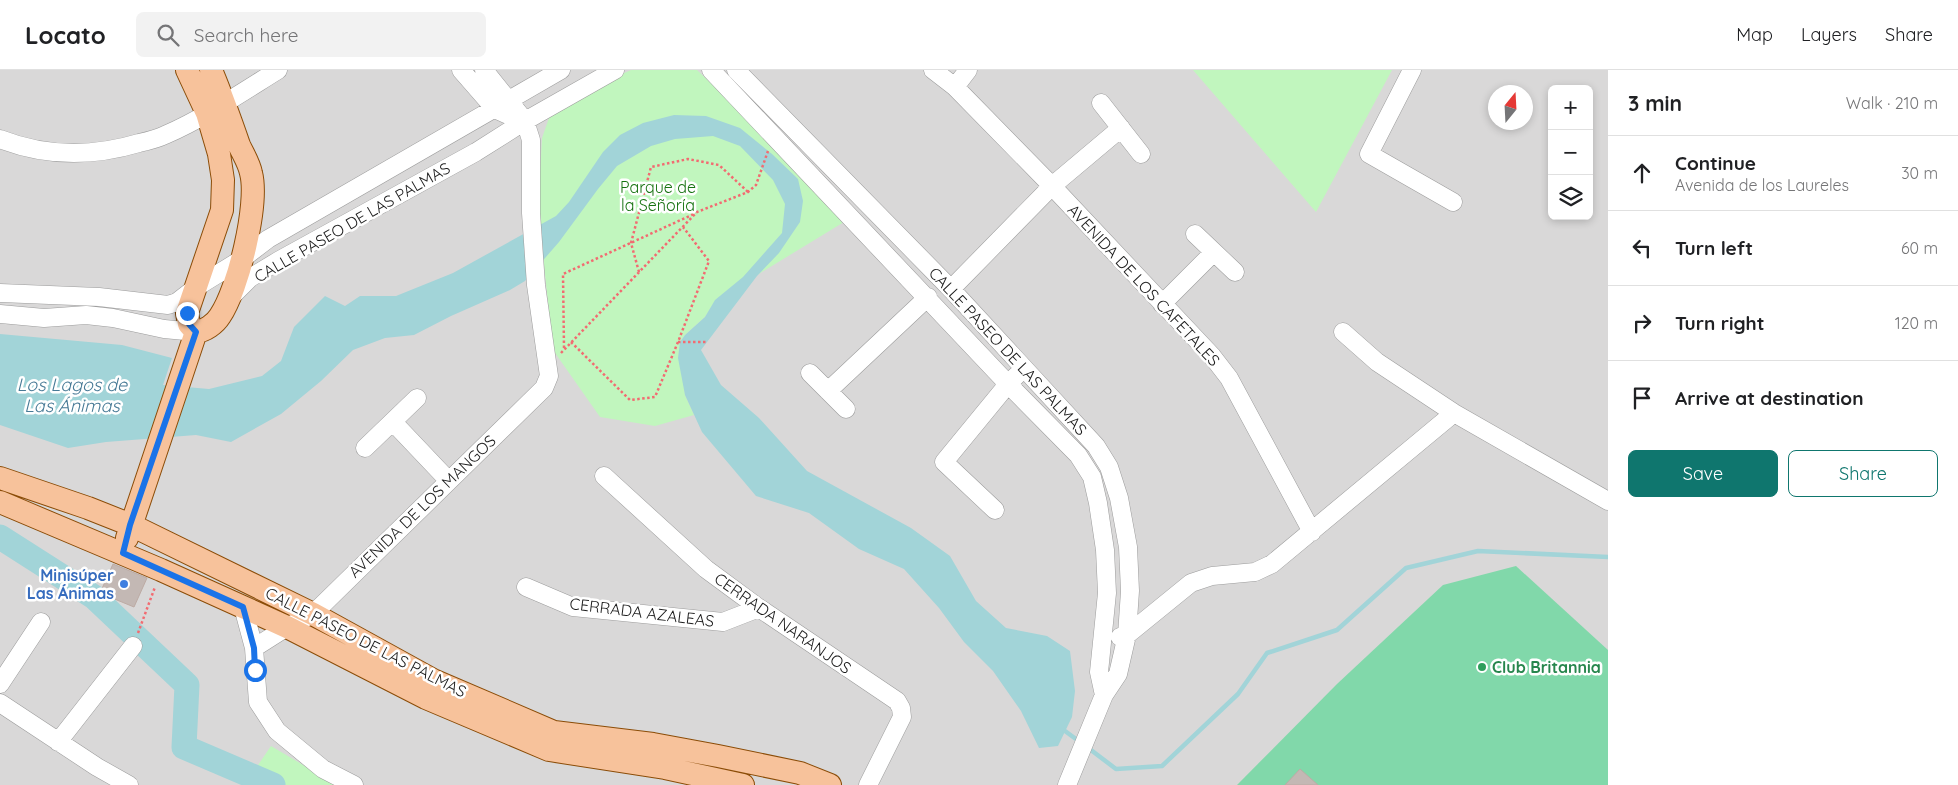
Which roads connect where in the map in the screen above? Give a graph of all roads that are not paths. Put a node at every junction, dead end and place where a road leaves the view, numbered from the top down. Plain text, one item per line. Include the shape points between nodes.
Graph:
1 (187, 70) edge
2 (211, 70) edge
3 (278, 70) edge
4 (461, 70) edge
5 (484, 70) edge
6 (561, 70) edge
7 (615, 70) edge
8 (711, 70) edge
9 (736, 70) edge
10 (933, 70) edge
11 (968, 70) edge
12 (1412, 70) edge
13 (955, 87) junction
14 (1101, 103) dead end
15 (502, 105) junction
16 (216, 108) junction
17 (525, 121) junction
18 (1121, 128) junction
19 (0, 139) edge
20 (1140, 154) dead end
21 (1052, 186) junction
22 (1453, 202) dead end
23 (1195, 234) dead end
24 (913, 250) junction
25 (1214, 252) junction
26 (242, 259) junction
27 (897, 265) junction
28 (1234, 272) dead end
29 (195, 288) junction
30 (951, 289) junction
31 (0, 293) edge
32 (928, 297) junction
33 (228, 301) junction
34 (1162, 304) junction
35 (0, 314) edge
36 (196, 332) junction
37 (1343, 332) dead end
38 (1025, 368) junction
39 (810, 372) dead end
40 (1008, 384) junction
41 (828, 391) junction
42 (417, 398) dead end
43 (846, 409) dead end
44 (1454, 413) junction
45 (393, 422) junction
46 (365, 448) dead end
47 (604, 476) dead end
48 (0, 478) edge
49 (448, 480) junction
50 (1608, 501) edge
51 (0, 502) edge
52 (995, 510) dead end
53 (130, 525) junction
54 (1312, 532) junction
55 (123, 553) junction
56 (526, 587) dead end
57 (243, 607) junction
58 (759, 608) junction
59 (314, 614) junction
60 (41, 622) dead end
61 (287, 627) junction
62 (1127, 635) junction
63 (1103, 641) junction
64 (133, 646) road end
65 (254, 648) junction
66 (0, 684) edge
67 (1104, 695) junction
68 (0, 702) edge
69 (58, 742) junction
70 (129, 785) edge
71 (354, 785) edge
72 (743, 785) edge
73 (830, 785) edge
74 (868, 785) edge
75 (1067, 785) edge

1 - 16 main road
2 - 16 main road
3 - 16 street
4 - 15 street
5 - 15 street
6 - 15 street, CALLE PASEO DE LAS PALMAS
7 - 17 street, CALLE PASEO DE LAS PALMAS
8 - 27 street, CALLE PASEO DE LAS PALMAS
9 - 24 street, CALLE PASEO DE LAS PALMAS
10 - 13 street, AVENIDA DE LOS CAFETALES
11 - 13 street
12 - 22 street via 1369,154
13 - 21 street, AVENIDA DE LOS CAFETALES
14 - 18 street
15 - 17 street
15 - 26 street, CALLE PASEO DE LAS PALMAS via 268,240
16 - 19 street via 164,136 94,153 49,152 23,148
16 - 26 main road via 252,173 253,209
16 - 29 main road via 223,180 222,210
17 - 33 street, CALLE PASEO DE LAS PALMAS via 476,152 278,261 250,278
17 - 49 street, AVENIDA DE LOS MANGOS via 531,140 531,213 536,285 548,376 544,388
18 - 20 street
18 - 21 street
21 - 30 street
21 - 34 street, AVENIDA DE LOS CAFETALES
23 - 25 street
24 - 27 street
24 - 30 street, CALLE PASEO DE LAS PALMAS
25 - 28 street
25 - 34 street
26 - 29 street, CALLE PASEO DE LAS PALMAS
26 - 33 main road
27 - 32 street, CALLE PASEO DE LAS PALMAS
29 - 31 street, CALLE PASEO DE LAS PALMAS via 168,305 99,297
29 - 36 main road via 187,313 189,324
30 - 38 street, CALLE PASEO DE LAS PALMAS
32 - 40 street, CALLE PASEO DE LAS PALMAS
32 - 41 street
33 - 36 main road, CALLE PASEO DE LAS PALMAS via 220,317 203,331
34 - 54 street, AVENIDA DE LOS CAFETALES via 1229,378
35 - 36 street via 44,318 86,315
36 - 53 main road
37 - 44 street via 1377,362
38 - 40 street
38 - 62 street, CALLE PASEO DE LAS PALMAS via 1096,446 1109,467 1120,498 1128,546 1130,591
39 - 41 street
40 - 52 street via 944,462
40 - 63 street, CALLE PASEO DE LAS PALMAS via 1078,455 1092,477 1105,550 1107,593
41 - 43 street
42 - 45 street
44 - 50 street
44 - 54 street
45 - 46 street
45 - 49 street
47 - 58 street, CERRADA NARANJOS via 706,569
48 - 53 main road, CALLE PASEO DE LAS PALMAS
49 - 59 street, AVENIDA DE LOS MANGOS
51 - 55 main road, CALLE PASEO DE LAS PALMAS
53 - 55 main road
53 - 59 main road, CALLE PASEO DE LAS PALMAS
54 - 62 street via 1272,564 1255,572 1212,576 1191,583
55 - 57 main road, CALLE PASEO DE LAS PALMAS
56 - 58 street, CERRADA AZALEAS via 573,607 723,622
57 - 61 main road, CALLE PASEO DE LAS PALMAS
57 - 65 street
58 - 74 street, CERRADA NARANJOS via 898,701 902,717
59 - 61 street, AVENIDA DE LOS MANGOS
59 - 73 main road, CALLE PASEO DE LAS PALMAS via 433,680 554,732 718,756 800,773
60 - 66 street
61 - 65 street, AVENIDA DE LOS MANGOS
61 - 72 main road, CALLE PASEO DE LAS PALMAS via 426,698 549,750 665,768
62 - 63 street
62 - 67 street, CALLE PASEO DE LAS PALMAS via 1118,674
63 - 67 street, CALLE PASEO DE LAS PALMAS via 1099,672
64 - 69 street
65 - 71 street via 258,702 277,731 323,769
67 - 75 street, CALLE PASEO DE LAS PALMAS
68 - 69 street
69 - 70 street

